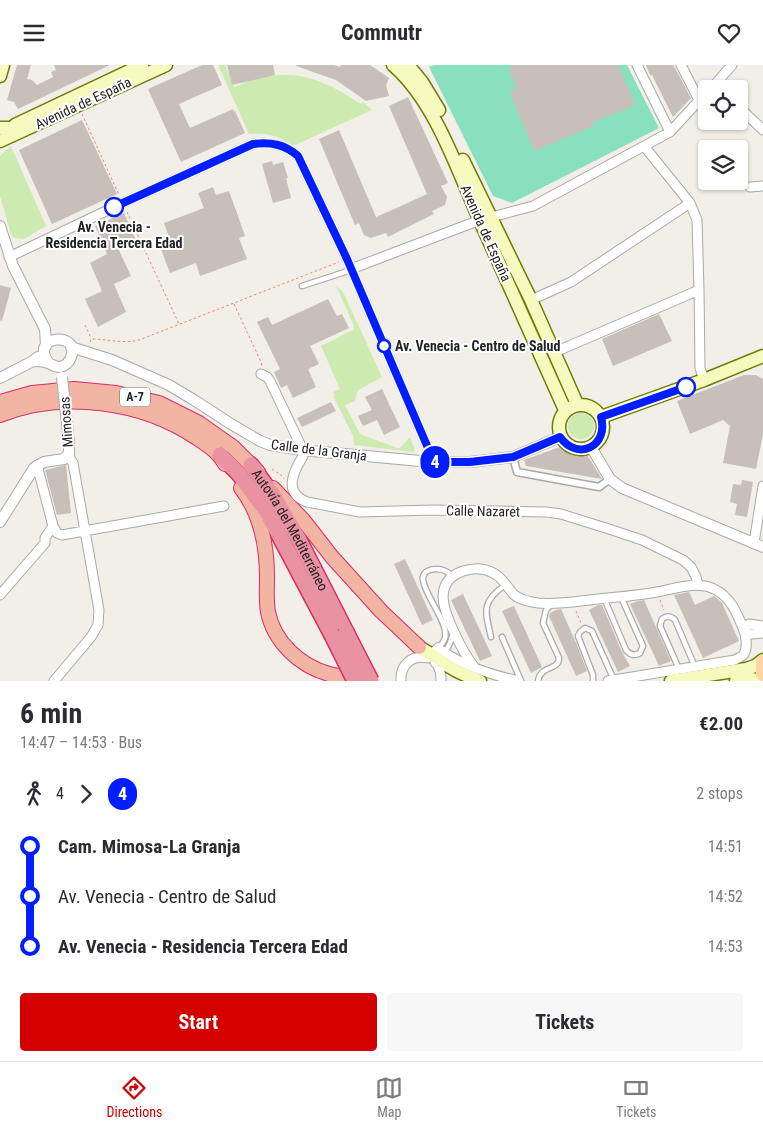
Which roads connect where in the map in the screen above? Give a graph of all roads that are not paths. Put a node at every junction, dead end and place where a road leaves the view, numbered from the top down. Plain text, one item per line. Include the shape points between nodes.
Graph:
1 (3, 65) edge
2 (142, 65) edge
3 (166, 65) edge
4 (637, 65) edge
5 (681, 65) edge
6 (732, 65) edge
7 (401, 67) edge
8 (0, 76) edge
9 (720, 80) edge
10 (698, 101) joint
11 (748, 116) edge
12 (3, 129) edge
13 (763, 130) edge
14 (670, 132) junction
15 (0, 141) edge
16 (644, 146) junction
17 (763, 186) edge
18 (750, 187) dead end
19 (690, 203) junction
20 (485, 219) junction
21 (0, 226) edge
22 (9, 257) junction
23 (351, 269) junction
24 (302, 286) dead end
25 (699, 290) junction
26 (531, 300) junction
27 (45, 329) junction
28 (59, 339) junction
29 (45, 349) junction
30 (71, 351) junction
31 (555, 352) junction
32 (763, 356) edge
33 (33, 361) junction
34 (56, 365) junction
35 (261, 374) road end
36 (0, 378) edge
37 (704, 380) junction
38 (0, 402) edge
39 (577, 404) junction
40 (565, 410) junction
41 (0, 415) edge
42 (601, 417) junction
43 (560, 437) junction
44 (591, 447) junction
45 (302, 450) junction
46 (68, 455) junction
47 (220, 455) junction
48 (513, 457) junction
49 (431, 462) junction
50 (37, 465) junction
51 (251, 465) junction
52 (610, 479) junction
53 (763, 487) edge
54 (224, 506) dead end
55 (0, 522) edge
56 (57, 531) junction
57 (86, 531) junction
58 (758, 545) edge
59 (452, 578) junction
60 (506, 584) junction
61 (698, 585) junction
62 (0, 595) edge
63 (621, 597) junction
64 (604, 599) junction
65 (553, 603) junction
66 (759, 629) edge
67 (453, 630) junction
68 (745, 631) junction
69 (339, 633) junction
70 (491, 637) dead end
71 (502, 637) dead end
72 (419, 647) joint
73 (436, 655) junction
74 (763, 661) edge
75 (695, 667) junction
76 (679, 669) junction
77 (763, 674) edge
78 (478, 676) edge
79 (54, 681) edge
80 (355, 681) edge
81 (372, 681) edge
82 (401, 681) edge
83 (441, 681) edge
84 (520, 681) edge
85 (538, 681) edge
86 (593, 681) edge
87 (611, 681) edge
88 (671, 681) edge
89 (736, 681) edge
90 (762, 681) edge

1 - 8 main road
2 - 12 main road, Avenida de España
3 - 15 main road, Avenida de España
4 - 14 street
5 - 10 street
6 - 9 street
7 - 20 main road, Avenida de España via 422,82 439,111
10 - 14 street
11 - 13 street
14 - 16 street
16 - 19 street
16 - 20 street via 533,206
17 - 18 street
19 - 25 street via 697,220
19 - 26 street via 571,282
20 - 23 street
20 - 26 main road, Avenida de España
20 - 40 main road, Avenida de España
21 - 22 street
22 - 23 street via 253,144 265,143 289,148 298,156
22 - 27 street
23 - 24 lane
23 - 49 street via 431,455
25 - 31 street
25 - 37 street via 700,368
26 - 31 main road, Avenida de España
27 - 28 street
27 - 29 street
28 - 29 street via 51,341
28 - 30 street via 66,342
29 - 33 street
29 - 34 street via 45,357
30 - 34 street via 70,359
30 - 45 street, Calle de la Granja via 112,360 169,385 260,441
31 - 39 main road, Avenida de España
32 - 37 main road
33 - 34 street
33 - 36 street
34 - 46 street, Mimosas, bridge via 62,377
35 - 45 street via 270,381
37 - 42 main road
38 - 51 highway, Autovía del Mediterráneo / A-7 via 32,393 74,389 116,393 159,403 199,423 233,447
39 - 40 main road
39 - 42 main road via 591,407
40 - 43 main road via 558,423
41 - 47 highway, Autovía del Mediterráneo / A-7 via 37,404 59,402 118,406 175,425
42 - 44 main road via 601,437
43 - 44 main road via 570,447
43 - 48 street, Calle de la Granja
44 - 52 street
45 - 49 street, Calle de la Granja
45 - 61 street, Calle Nazaret via 303,456 292,481 297,497 307,502 360,512 434,510 561,514 642,540 683,560 691,567
46 - 50 street, Mimosas via 64,459
46 - 57 street via 74,463
47 - 69 highway, Autovía del Mediterráneo / A-7 via 240,474 267,512
47 - 81 highway via 257,515 266,555 268,612 285,647 317,670
48 - 49 street, Calle de la Granja
48 - 52 street via 517,472 599,487
50 - 55 street
50 - 56 street
51 - 69 highway, Autovía del Mediterráneo / A-7 via 298,537
51 - 72 highway via 381,611
52 - 58 street
53 - 58 street
54 - 57 street
56 - 57 street
56 - 62 street
57 - 79 street via 99,610 98,625
59 - 60 street via 464,571 483,569 498,575
59 - 67 street via 443,593 443,601
59 - 73 lane via 449,572 441,569 426,571 422,578 444,631 445,637
60 - 65 street via 524,600
60 - 70 lane via 488,601 485,611
61 - 63 street
61 - 68 street via 724,595
63 - 64 street
63 - 64 lane via 643,646 635,655 626,650
64 - 65 street
65 - 85 lane via 546,609 543,623 559,662 541,672
66 - 68 street via 747,625
67 - 73 lane via 452,639
67 - 78 street
68 - 75 street via 746,647 740,657
69 - 80 highway, Autovía del Mediterráneo / A-7, bridge
69 - 81 highway, Autovía del Mediterráneo / A-7, bridge
71 - 84 lane
72 - 73 main road
73 - 78 main road
73 - 82 street via 409,660 402,671
73 - 83 street
74 - 77 main road
74 - 88 main road via 746,669
75 - 76 street
75 - 76 lane via 675,620 666,616 660,626
76 - 87 street
78 - 84 street
86 - 87 lane via 578,636 580,631 588,628
89 - 90 main road

